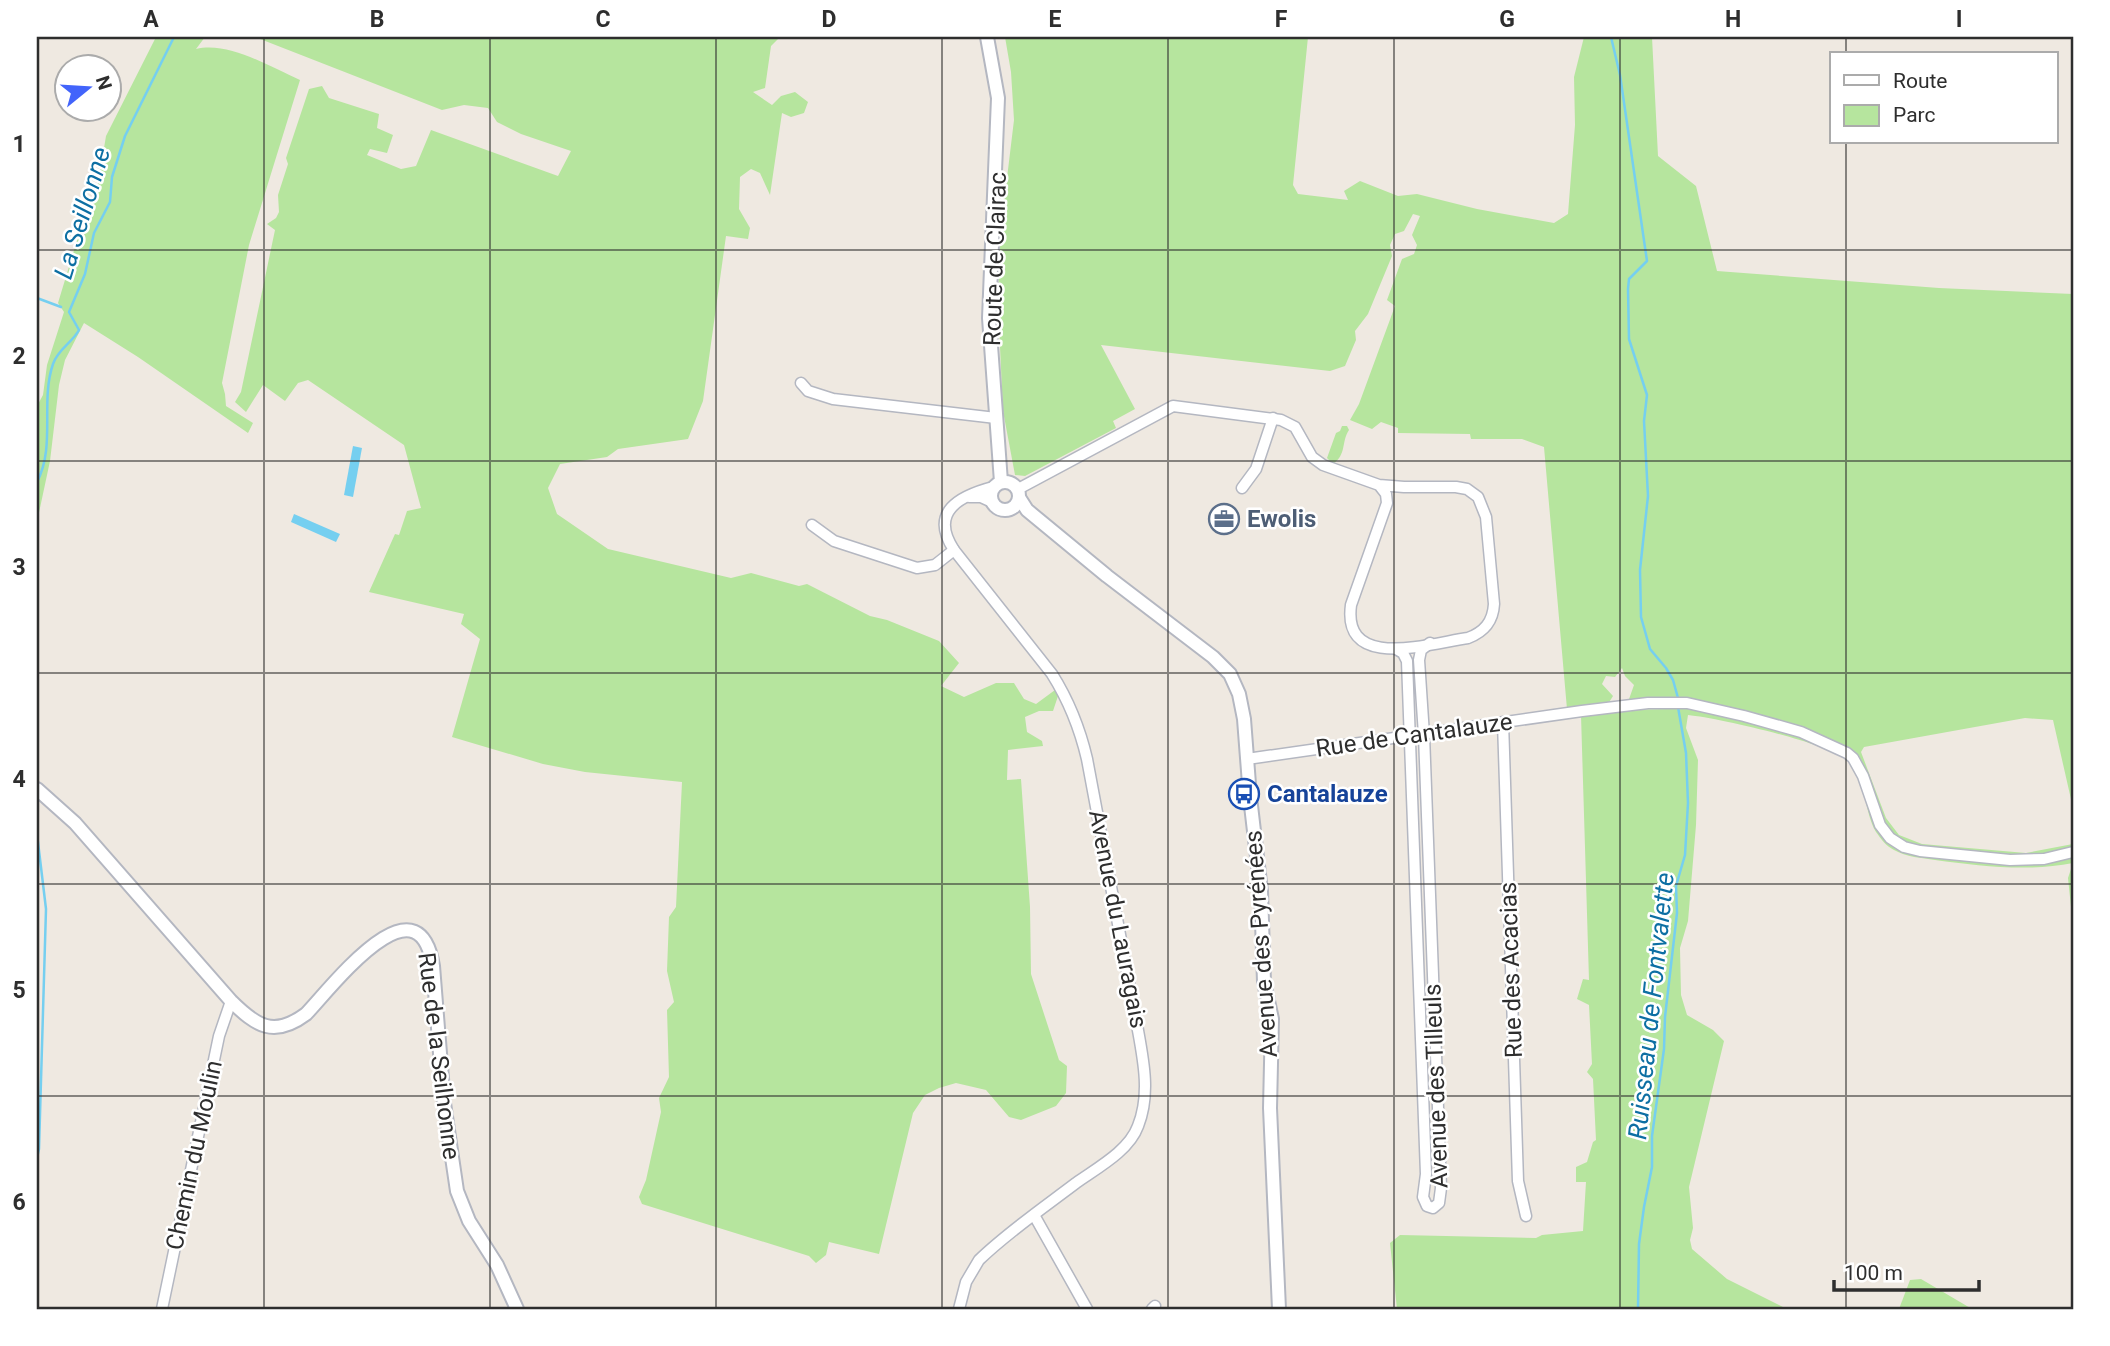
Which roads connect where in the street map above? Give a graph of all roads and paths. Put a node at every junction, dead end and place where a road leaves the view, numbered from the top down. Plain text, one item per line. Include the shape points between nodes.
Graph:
1 (987, 37) edge
2 (801, 383) dead end
3 (996, 418) junction
4 (1273, 418) junction
5 (997, 484) junction
6 (1379, 485) junction
7 (1404, 487) junction
8 (1242, 488) dead end
9 (962, 498) junction
10 (1020, 501) junction
11 (992, 502) junction
12 (1387, 503) junction
13 (812, 525) dead end
14 (954, 550) junction
15 (1430, 643) junction
16 (1396, 649) junction
17 (1421, 692) junction
18 (1409, 693) junction
19 (1503, 722) junction
20 (1424, 735) junction
21 (1409, 737) junction
22 (1247, 760) junction
23 (37, 789) edge
24 (2073, 852) edge
25 (231, 1001) junction
26 (1034, 1215) junction
27 (1526, 1216) dead end
28 (162, 1309) edge
29 (517, 1309) edge
30 (959, 1309) edge
31 (1087, 1309) edge
32 (1279, 1309) edge

1 - 3 street, Route de Clairac via 998,98 989,305
2 - 3 street via 808,391 833,399
3 - 5 street, Route de Clairac
4 - 6 street via 1295,427 1317,461
4 - 8 street via 1256,469
4 - 10 street via 1173,406
5 - 9 street
5 - 10 street via 1011,482
5 - 11 street
6 - 7 street
6 - 12 street
7 - 12 street
7 - 15 street via 1466,489 1482,502 1486,517 1492,617 1473,636
9 - 11 street via 981,497
9 - 14 street, Avenue du Lauragais via 945,520 946,536
10 - 11 street via 1009,510
10 - 22 street, Avenue des Pyrénées via 1225,668 1241,701
12 - 16 street via 1350,613 1354,631 1367,644
13 - 14 street via 834,541 917,568 935,565
14 - 26 street, Avenue du Lauragais via 1039,656 1072,711 1089,769 1143,1058 1144,1104 1138,1129 1109,1159
15 - 16 street
15 - 17 street, Avenue des Tilleuls via 1420,654
16 - 18 street, Avenue des Tilleuls via 1407,661
17 - 18 street
17 - 20 street, Avenue des Tilleuls
18 - 21 street, Avenue des Tilleuls
19 - 20 street, Rue de Cantalauze
19 - 24 street, Rue de Cantalauze via 1648,703 1687,703 1766,722 1838,747 1853,758 1863,776 1880,825 1896,843 1911,850 2021,860
19 - 27 street, Rue des Acacias via 1518,1181
20 - 21 street, Rue de Cantalauze
20 - 21 street, Avenue des Tilleuls via 1441,1188 1439,1203 1433,1208 1423,1197 1426,1174
21 - 22 street, Rue de Cantalauze
22 - 32 street, Avenue des Pyrénées via 1261,891 1263,972 1272,1019 1270,1108
23 - 25 street, Rue de la Seilhonne via 82,831
25 - 28 street, Chemin du Moulin via 213,1062
25 - 29 street, Rue de la Seilhonne via 256,1023 286,1027 306,1014 389,933 406,930 422,937 433,966 444,1103 457,1191
26 - 30 street, Avenue du Lauragais via 979,1260 966,1282
26 - 31 street

